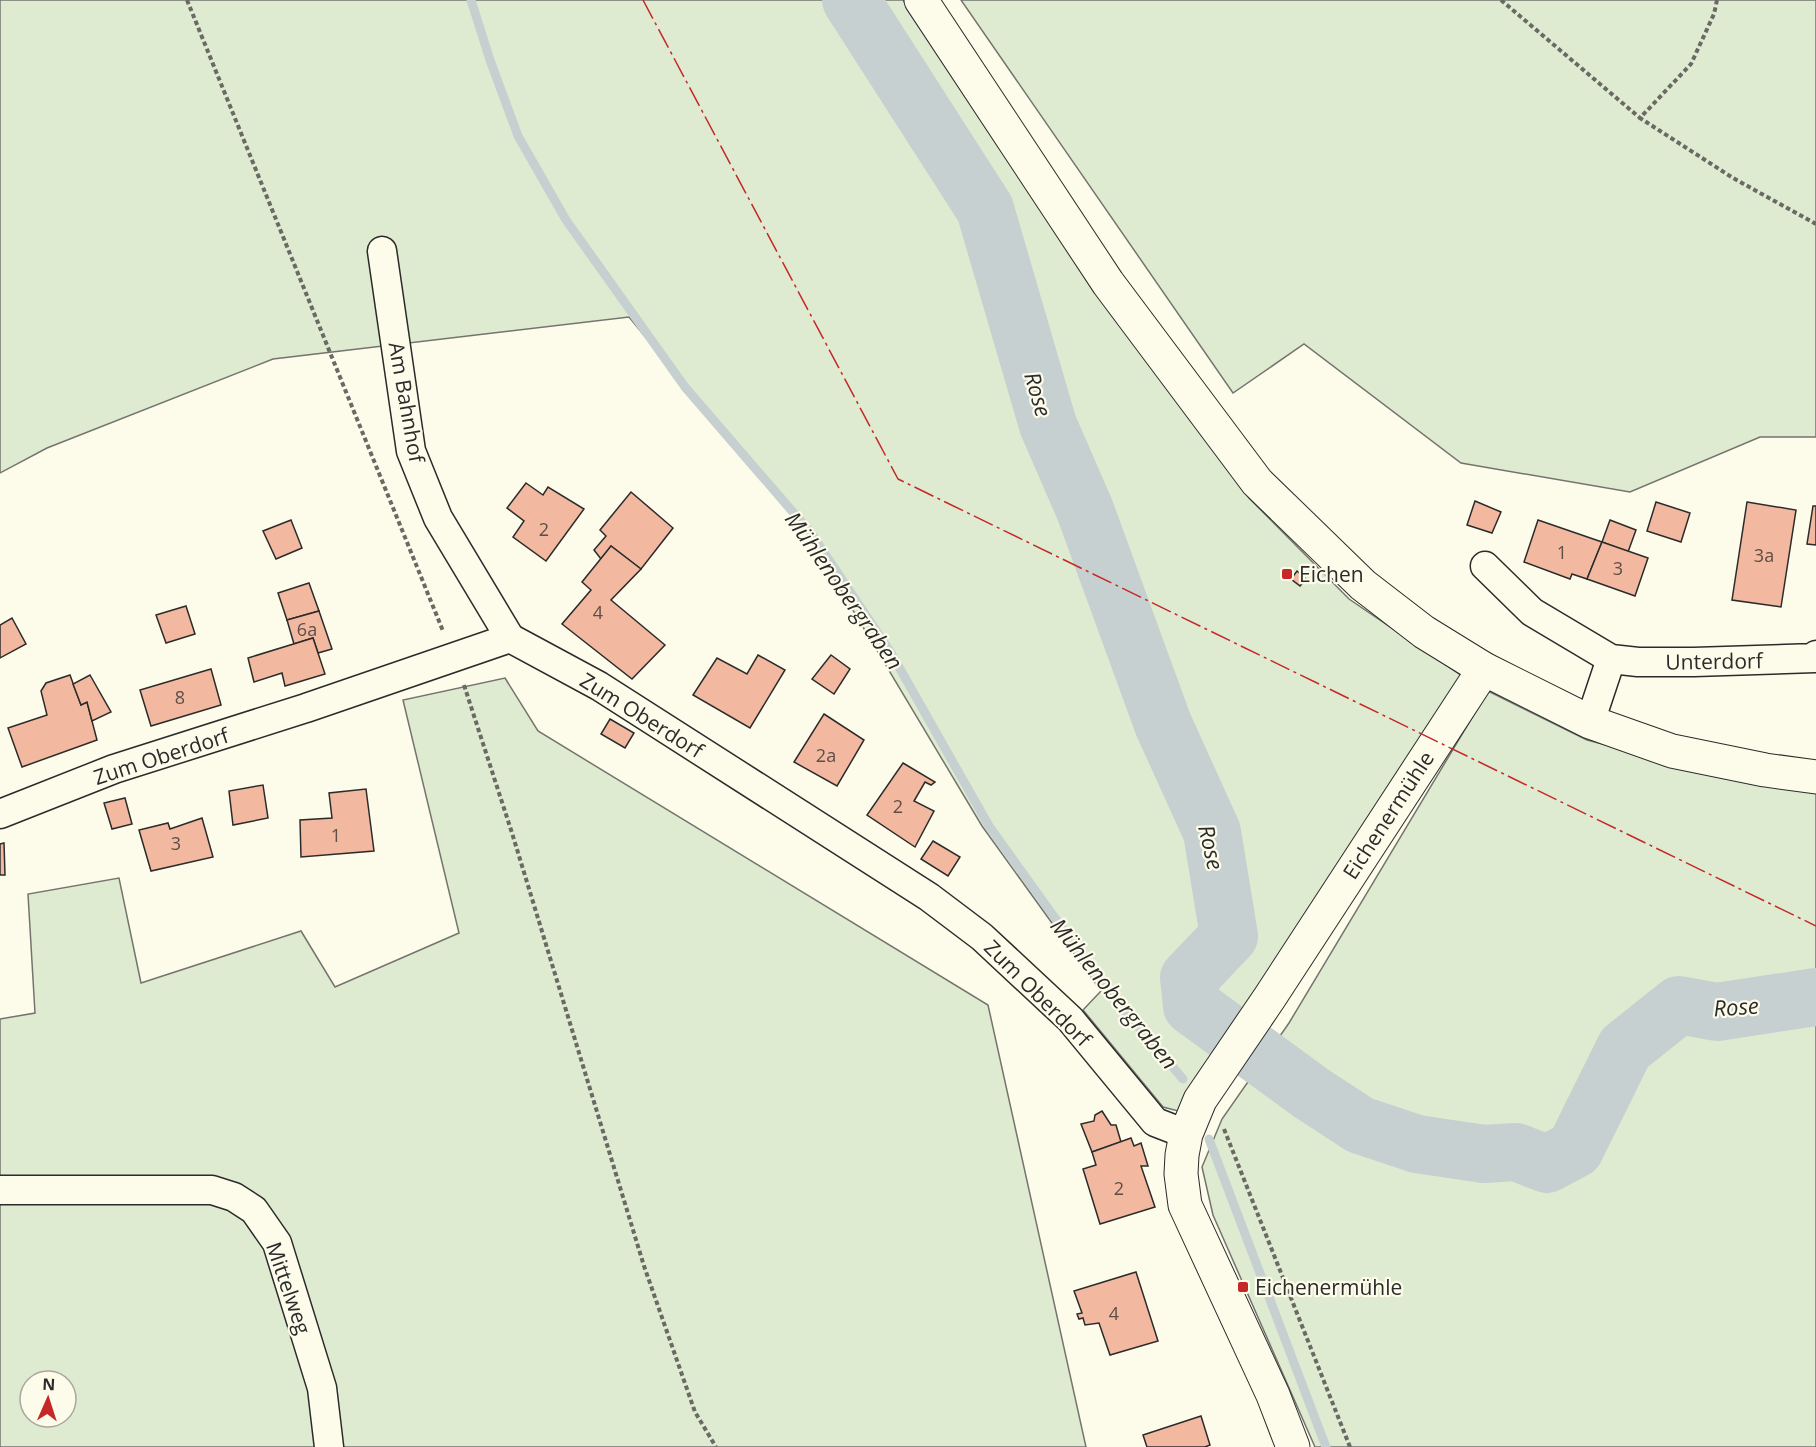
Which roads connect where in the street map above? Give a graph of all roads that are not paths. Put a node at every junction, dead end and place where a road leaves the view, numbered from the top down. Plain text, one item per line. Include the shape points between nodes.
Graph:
1 (921, 0) edge
2 (382, 251) dead end
3 (1485, 566) dead end
4 (510, 638) junction
5 (1816, 655) edge
6 (1611, 659) junction
7 (1484, 669) junction
8 (1590, 722) junction
9 (1816, 777) edge
10 (0, 814) edge
11 (1186, 1134) junction
12 (0, 1190) edge
13 (329, 1447) edge
14 (1293, 1447) edge

1 - 7 main road via 1108,284 1257,482 1363,585 1424,632
2 - 4 street, Am Bahnhof via 411,452 438,518
3 - 6 street, Unterdorf via 1532,612
4 - 10 street, Zum Oberdorf via 114,769
4 - 11 street, Zum Oberdorf via 599,686 929,897 982,937 1070,1019 1155,1122
5 - 6 street, Unterdorf via 1694,662
6 - 8 street
7 - 8 main road
7 - 11 main road, Eichenermühle via 1200,1100
8 - 9 main road via 1672,751
11 - 14 main road, Eichenermühle via 1181,1174 1185,1205
12 - 13 street, Mittelweg via 212,1190 234,1197 254,1210 277,1243 322,1388

